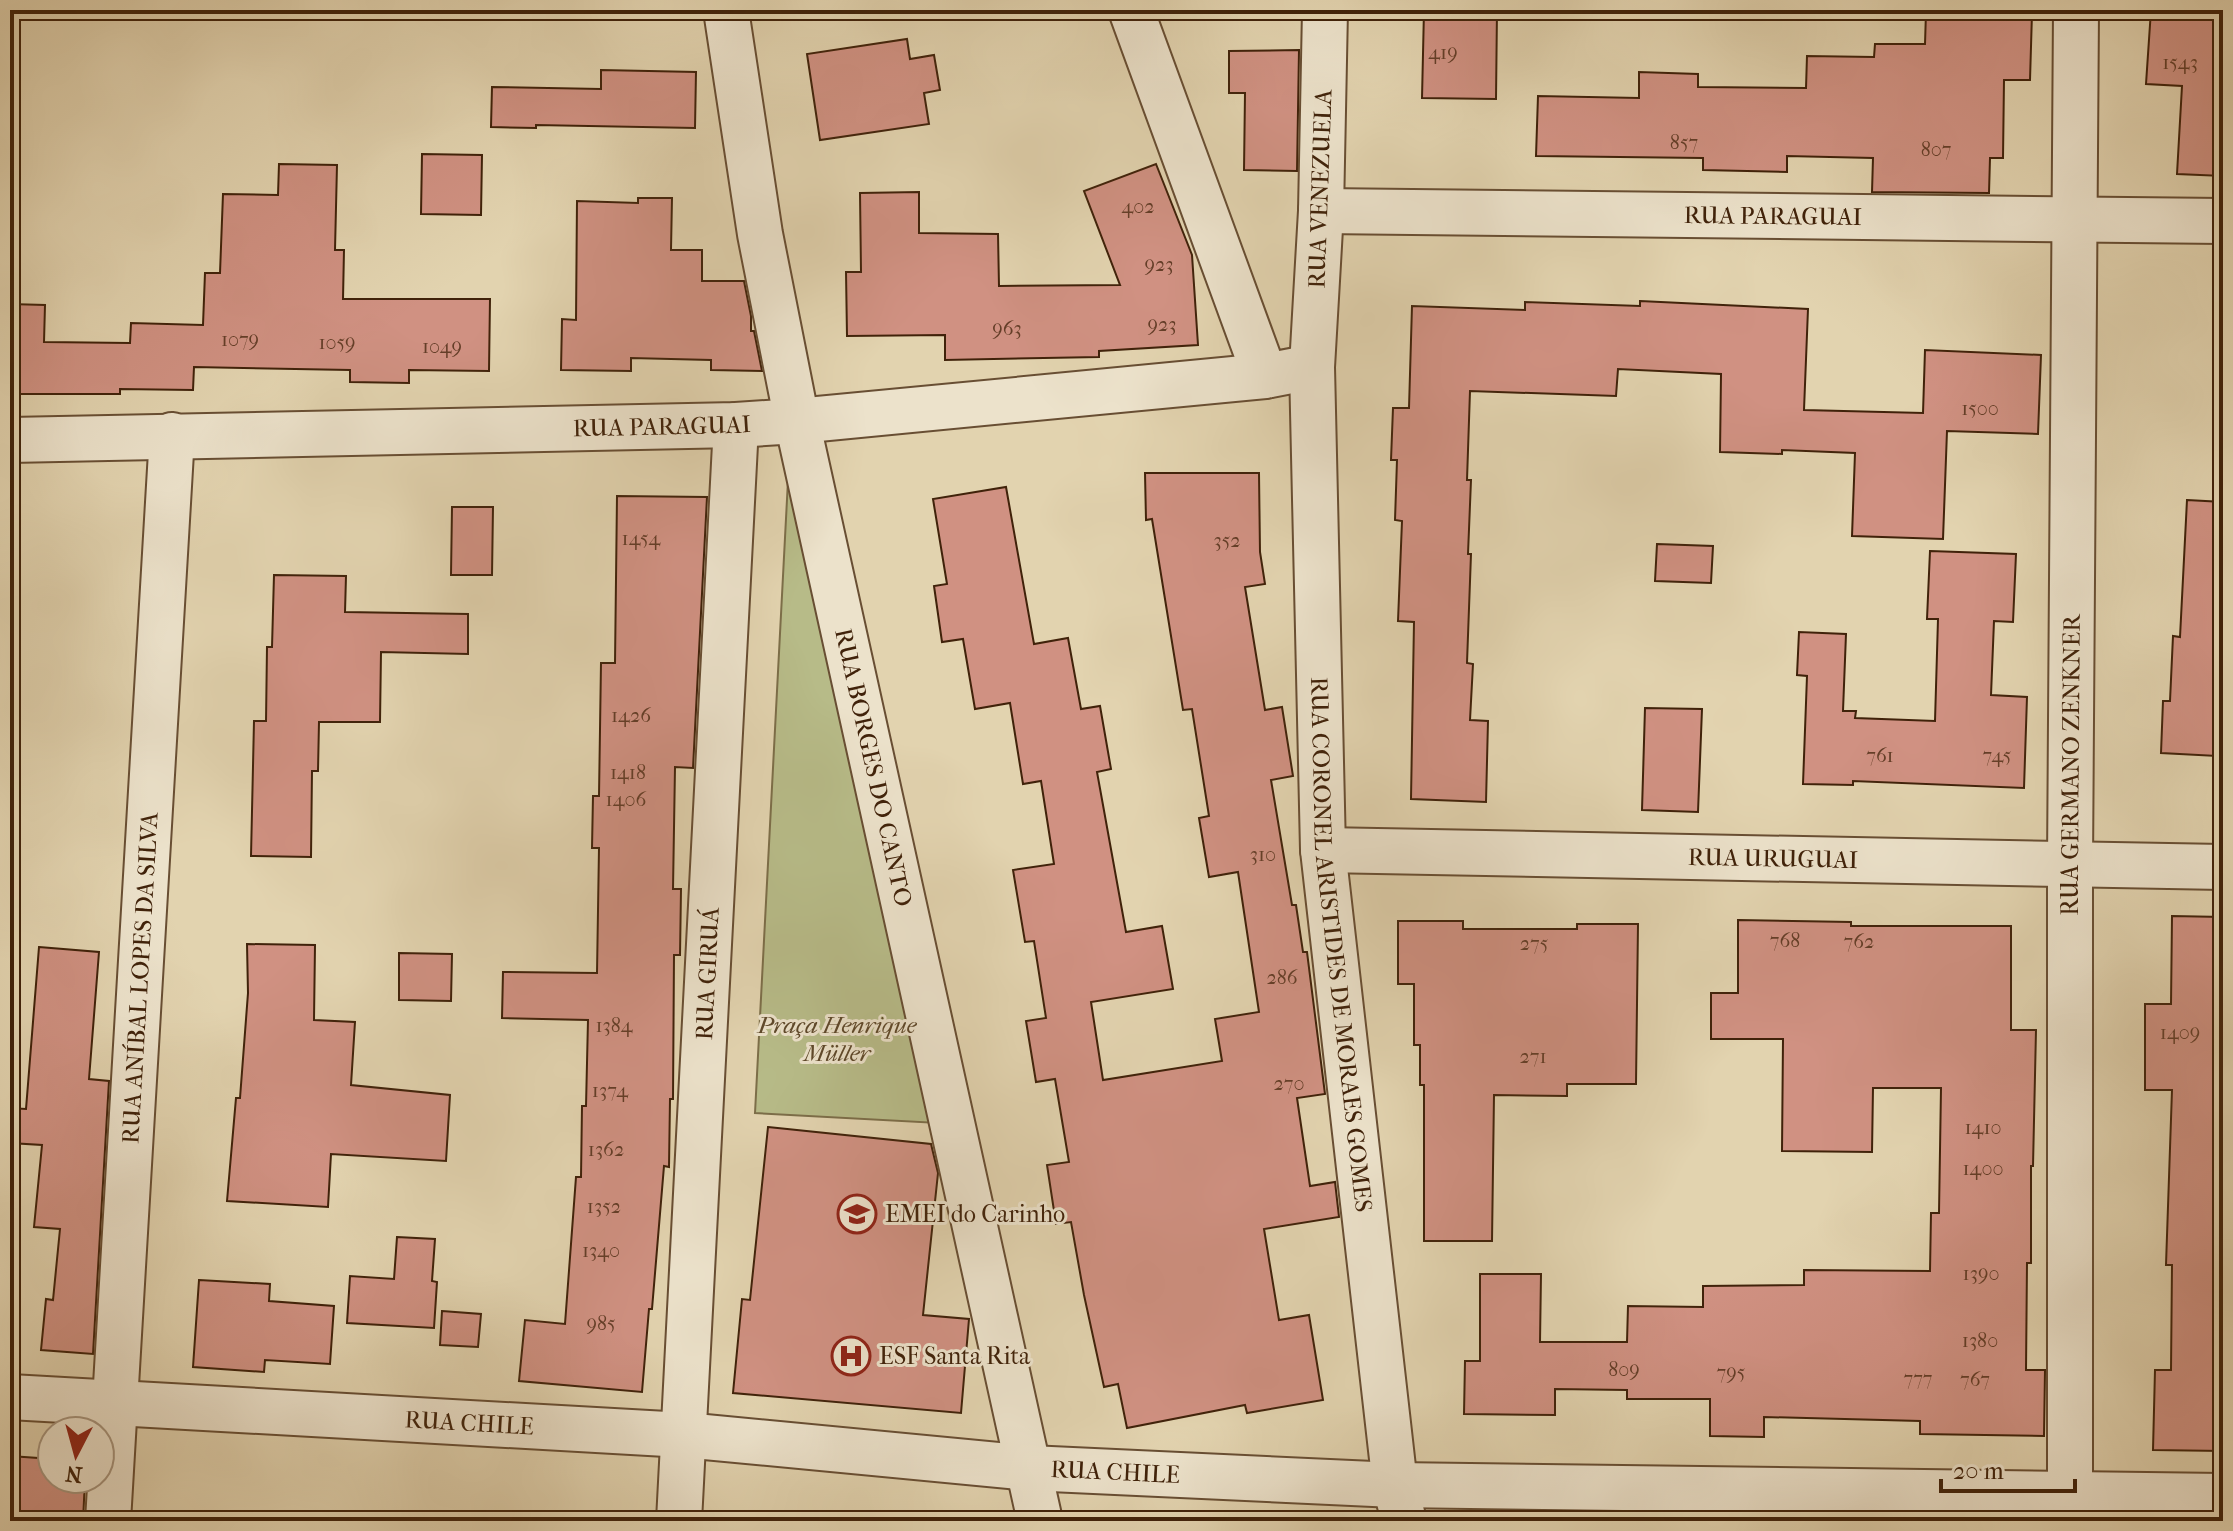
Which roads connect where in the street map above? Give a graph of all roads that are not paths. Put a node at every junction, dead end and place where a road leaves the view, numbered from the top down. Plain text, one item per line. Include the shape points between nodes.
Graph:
1 (726, 10) edge
2 (1131, 10) edge
3 (1325, 10) edge
4 (2076, 10) edge
5 (1321, 211) junction
6 (2074, 218) junction
7 (2223, 221) edge
8 (1312, 367) junction
9 (1265, 376) junction
10 (797, 421) junction
11 (736, 425) junction
12 (172, 435) junction
13 (10, 440) edge
14 (1323, 850) junction
15 (2070, 864) junction
16 (2223, 867) edge
17 (10, 1397) edge
18 (115, 1403) junction
19 (684, 1435) junction
20 (1029, 1468) junction
21 (2223, 1496) edge
22 (1400, 1503) edge
23 (2070, 1507) edge
24 (108, 1521) edge
25 (679, 1521) edge
26 (1040, 1521) edge

1 - 10 street, RUA BORGES DO CANTO via 760,234
2 - 9 street
3 - 5 street, RUA VENEZUELA
4 - 6 street, RUA GERMANO ZENKNER
5 - 6 street, RUA PARAGUAI
5 - 8 street, RUA VENEZUELA
6 - 7 street, RUA PARAGUAI
6 - 15 street, RUA GERMANO ZENKNER
8 - 9 street, RUA PARAGUAI
8 - 14 street, RUA CORONEL ARISTIDES DE MORAES GOMES
9 - 10 street, RUA PARAGUAI
10 - 11 street, RUA PARAGUAI
10 - 20 street, RUA BORGES DO CANTO
11 - 12 street, RUA PARAGUAI
11 - 19 street, RUA GIRUÁ
12 - 13 street, RUA PARAGUAI
12 - 18 street, RUA ANÍBAL LOPES DA SILVA
14 - 15 street, RUA URUGUAI
14 - 22 street, RUA CORONEL ARISTIDES DE MORAES GOMES
15 - 16 street, RUA URUGUAI
15 - 23 street, RUA GERMANO ZENKNER
17 - 18 street, RUA CHILE
18 - 19 street, RUA CHILE
18 - 24 street, RUA ANÍBAL LOPES DA SILVA
19 - 20 street, RUA CHILE
19 - 25 street, RUA GIRUÁ
20 - 22 street, RUA CHILE
20 - 26 street, RUA BORGES DO CANTO
21 - 23 street, RUA CHILE
22 - 23 street, RUA CHILE

